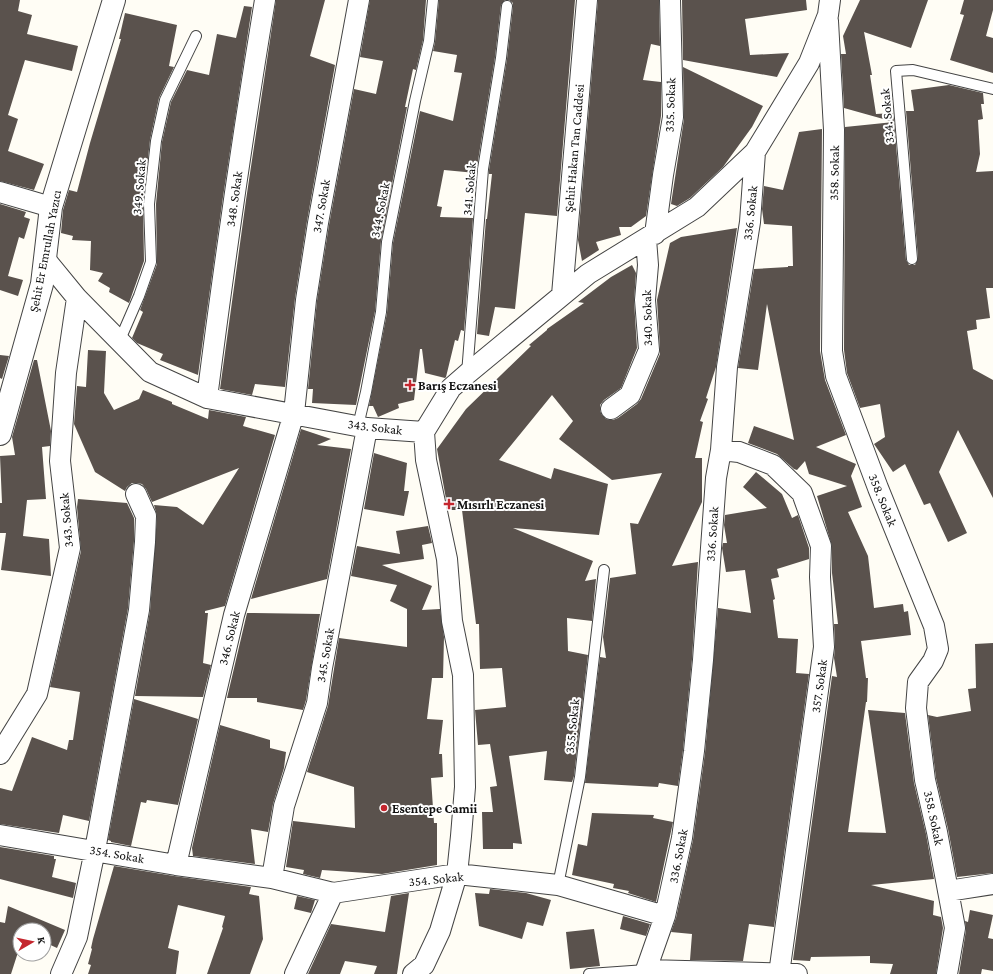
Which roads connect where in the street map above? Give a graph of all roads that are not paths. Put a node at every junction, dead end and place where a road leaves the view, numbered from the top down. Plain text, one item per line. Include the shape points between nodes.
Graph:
1 (114, 0) edge
2 (265, 0) edge
3 (359, 0) edge
4 (433, 0) edge
5 (587, 0) edge
6 (670, 0) edge
7 (507, 6) dead end
8 (829, 7) edge
9 (196, 36) dead end
10 (993, 89) edge
11 (754, 152) junction
12 (0, 192) edge
13 (51, 207) junction
14 (651, 236) junction
15 (45, 259) junction
16 (912, 259) dead end
17 (562, 295) junction
18 (77, 298) junction
19 (118, 342) junction
20 (467, 374) junction
21 (8, 383) edge
22 (208, 398) junction
23 (612, 409) dead end
24 (294, 413) junction
25 (363, 427) junction
26 (424, 432) junction
27 (0, 434) edge
28 (721, 450) junction
29 (136, 494) dead end
30 (604, 570) dead end
31 (0, 754) edge
32 (0, 835) edge
33 (95, 850) junction
34 (176, 865) junction
35 (457, 874) junction
36 (272, 878) junction
37 (993, 884) edge
38 (558, 885) junction
39 (948, 891) junction
40 (333, 893) junction
41 (665, 916) junction
42 (646, 972) edge
43 (61, 974) edge
44 (295, 974) edge
45 (413, 974) edge
46 (589, 974) edge
47 (785, 974) edge
48 (947, 974) edge

1 - 13 street, Şehit Er Emrullah Yazıcı
2 - 22 street, 348. Sokak via 222,281
3 - 24 street, 347. Sokak via 306,300
4 - 25 lane, 344. Sokak via 429,41 387,242 381,312 366,392
5 - 17 street, Şehit Hakan Tan Caddesi
6 - 14 street, 335. Sokak via 673,118
7 - 20 lane, 341. Sokak via 483,168
8 - 11 street via 809,63
8 - 39 street, 358. Sokak via 834,130 832,350 836,376 934,626 938,649 934,661 918,682 916,708 925,780
9 - 19 lane, 349. Sokak via 165,100 156,141 148,204 151,262
10 - 16 lane, 334. Sokak via 913,70 896,71
11 - 14 street via 697,207
11 - 28 street, 336. Sokak via 750,222 727,367
12 - 13 street
13 - 15 street, Şehit Er Emrullah Yazıcı
14 - 17 street via 588,274
14 - 23 street, 340. Sokak via 645,300 649,350 630,395
15 - 18 street, 343. Sokak
15 - 21 street, Şehit Er Emrullah Yazıcı via 42,284
17 - 20 street
18 - 19 street, 343. Sokak
18 - 31 street, 343. Sokak via 66,374 60,461 70,548 37,694
19 - 22 street, 343. Sokak via 150,372
20 - 26 street via 451,388
21 - 27 street, Şehit Er Emrullah Yazıcı
22 - 24 street, 343. Sokak
24 - 25 street, 343. Sokak
24 - 34 street, 346. Sokak via 234,615
25 - 26 street, 343. Sokak
25 - 36 street, 345. Sokak via 317,703 284,806
26 - 35 street via 426,460 447,560 452,621 463,675 465,787
28 - 41 street, 336. Sokak via 716,478 704,653 694,751 682,838
28 - 47 street, 357. Sokak via 739,452 773,465 802,493 821,546 824,647
29 - 33 street via 146,516 139,610
30 - 38 lane, 355. Sokak via 580,777
32 - 33 street, 354. Sokak
33 - 34 street, 354. Sokak
33 - 43 street via 77,938
34 - 36 street, 354. Sokak
35 - 38 street, 354. Sokak
35 - 40 street, 354. Sokak
35 - 45 street via 440,931 424,965
36 - 40 street, 354. Sokak
37 - 39 street
38 - 41 street, 354. Sokak
39 - 48 street, 358. Sokak via 955,928
40 - 44 street
41 - 42 street
42 - 46 lane
42 - 47 street

